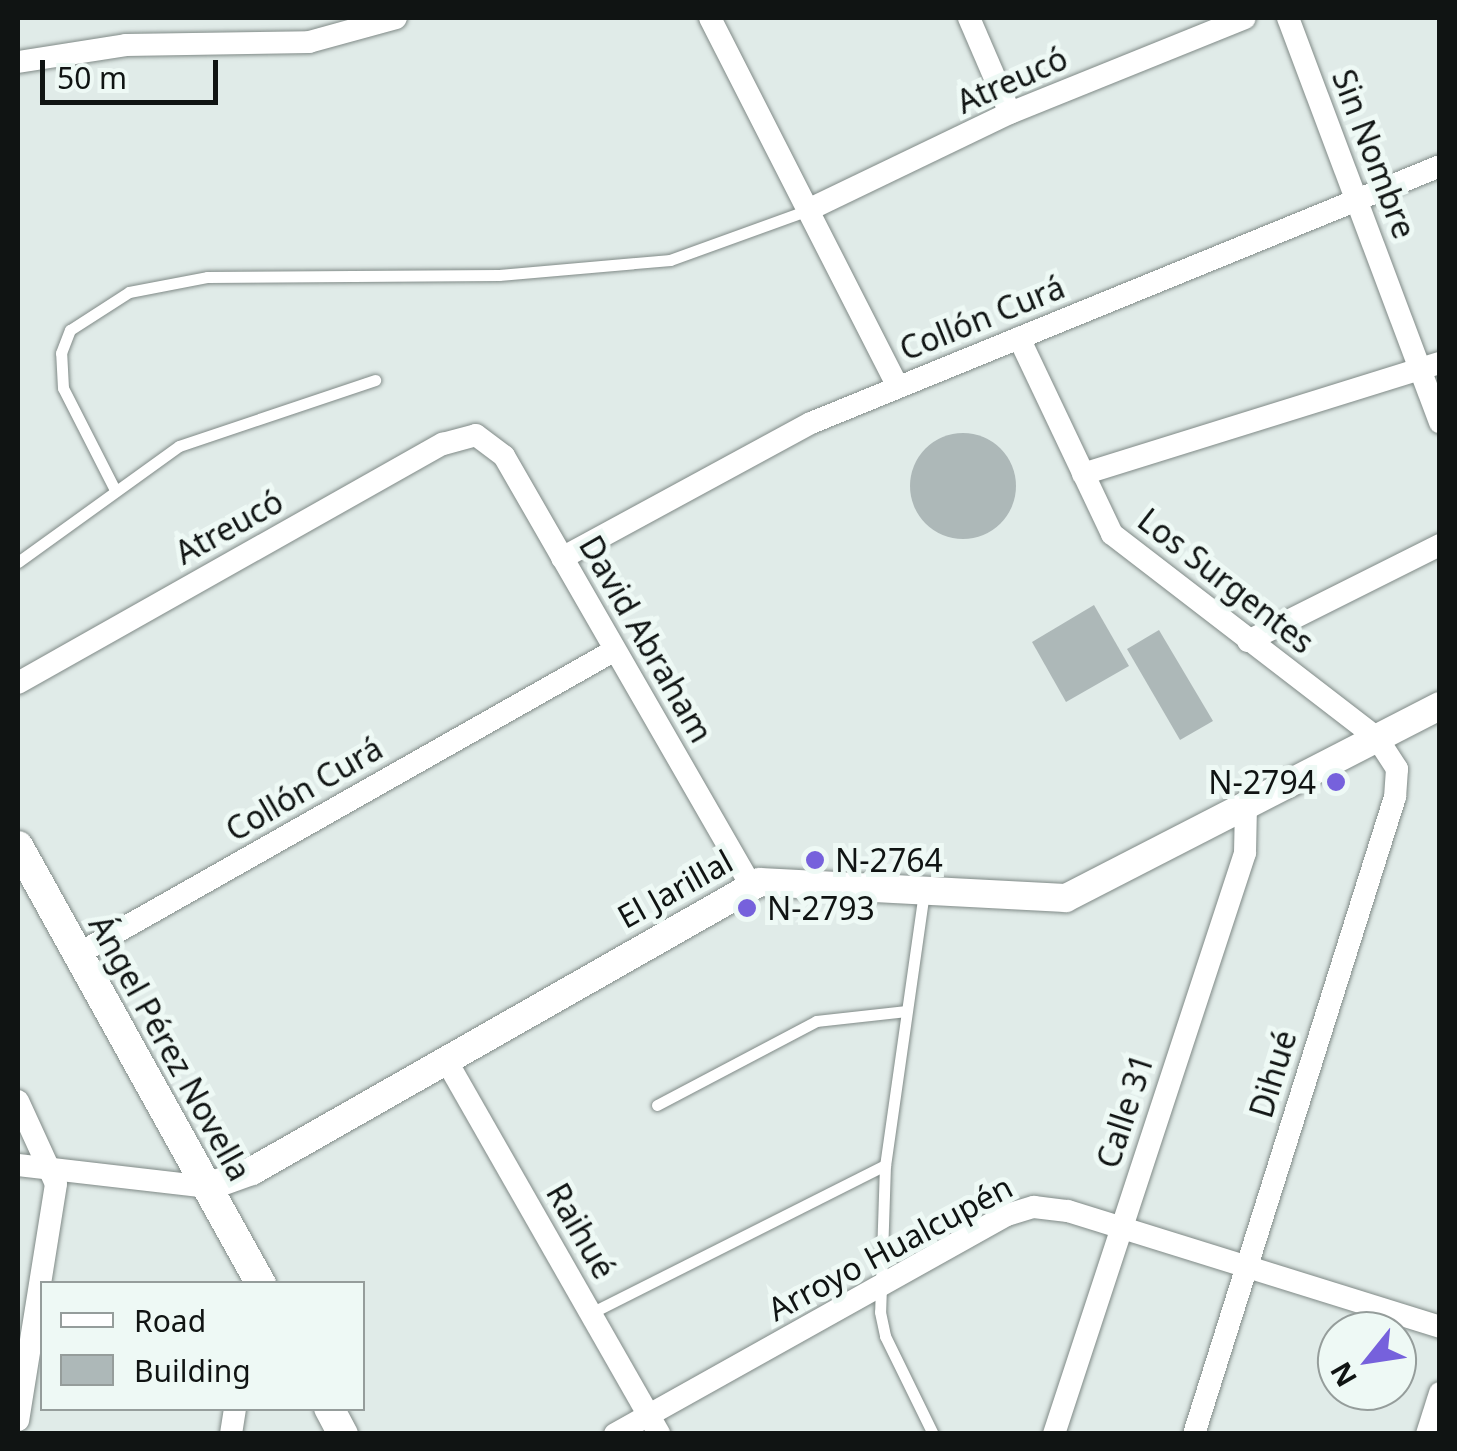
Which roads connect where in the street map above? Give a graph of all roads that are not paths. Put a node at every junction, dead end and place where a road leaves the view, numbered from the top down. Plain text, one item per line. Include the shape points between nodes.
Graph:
1 (396, 18) edge
2 (710, 18) edge
3 (968, 18) edge
4 (1245, 18) edge
5 (1288, 18) edge
6 (18, 62) edge
7 (1010, 113) junction
8 (1440, 166) edge
9 (1356, 200) junction
10 (808, 210) junction
11 (1019, 338) junction
12 (1430, 366) edge
13 (375, 380) dead end
14 (898, 387) junction
15 (1440, 422) edge
16 (476, 436) joint
17 (1083, 474) junction
18 (114, 488) junction
19 (1440, 545) edge
20 (562, 558) junction
21 (18, 562) edge
22 (1248, 641) junction
23 (615, 650) junction
24 (18, 683) edge
25 (1440, 706) edge
26 (1376, 738) junction
27 (1246, 807) junction
28 (18, 846) edge
29 (750, 886) junction
30 (924, 890) junction
31 (78, 954) junction
32 (906, 1011) junction
33 (446, 1060) junction
34 (18, 1101) edge
35 (656, 1105) dead end
36 (18, 1165) edge
37 (885, 1165) junction
38 (54, 1170) junction
39 (207, 1187) junction
40 (1121, 1228) junction
41 (1247, 1267) junction
42 (42, 1281) edge
43 (258, 1281) edge
44 (881, 1286) junction
45 (40, 1292) edge
46 (591, 1313) junction
47 (1440, 1328) edge
48 (1440, 1393) edge
49 (331, 1411) edge
50 (18, 1420) edge
51 (654, 1424) edge
52 (343, 1434) edge
53 (614, 1434) edge
54 (933, 1434) edge
55 (1054, 1434) edge
56 (1194, 1434) edge
57 (1427, 1434) edge

1 - 6 street via 310,42 126,45
2 - 10 street
3 - 7 street
4 - 7 street, Atreucó
5 - 9 street, Sin Nombre
7 - 10 street, Atreucó
8 - 9 street, Collón Curá
9 - 11 street, Collón Curá
9 - 12 street, Sin Nombre
10 - 14 street
10 - 18 lane via 670,260 500,275 207,277 129,292 70,330 61,353 63,388
11 - 14 street, Collón Curá
11 - 17 street, Los Surgentes
12 - 15 street, Sin Nombre
12 - 17 street
13 - 18 lane via 212,430
14 - 20 street, Collón Curá via 778,438
16 - 20 street, David Abraham via 498,448
16 - 24 street, Atreucó via 443,444
17 - 22 street, Los Surgentes via 1123,546
18 - 21 lane
19 - 22 street
20 - 23 street, David Abraham
22 - 26 street, Los Surgentes
23 - 29 street, David Abraham
23 - 31 street, Collón Curá
25 - 26 street, El Jarillal
26 - 27 street, El Jarillal
26 - 41 street, Dihué via 1397,769 1397,788
27 - 30 street, El Jarillal via 1066,898
27 - 40 street, Calle 31 via 1245,852
28 - 31 main road, Ángel Pérez Novella
29 - 30 street, El Jarillal via 782,879
29 - 33 street, El Jarillal
30 - 32 lane
31 - 39 main road, Ángel Pérez Novella
32 - 35 lane via 816,1021
32 - 37 lane
33 - 39 street, El Jarillal via 252,1171
33 - 46 street, Raihué
34 - 38 street
36 - 38 street, El Jarillal
37 - 44 lane
37 - 46 lane
38 - 39 street, El Jarillal
38 - 42 street via 56,1199
39 - 43 main road, Ángel Pérez Novella
40 - 41 street, Arroyo Hualcupén
40 - 44 street, Arroyo Hualcupén via 1034,1206
40 - 55 street, Calle 31
41 - 47 street, Arroyo Hualcupén
41 - 56 street, Dihué
44 - 51 street, Arroyo Hualcupén
44 - 54 lane via 885,1336
45 - 50 street
46 - 51 street, Raihué
48 - 57 street
49 - 52 main road
51 - 53 street, Arroyo Hualcupén

